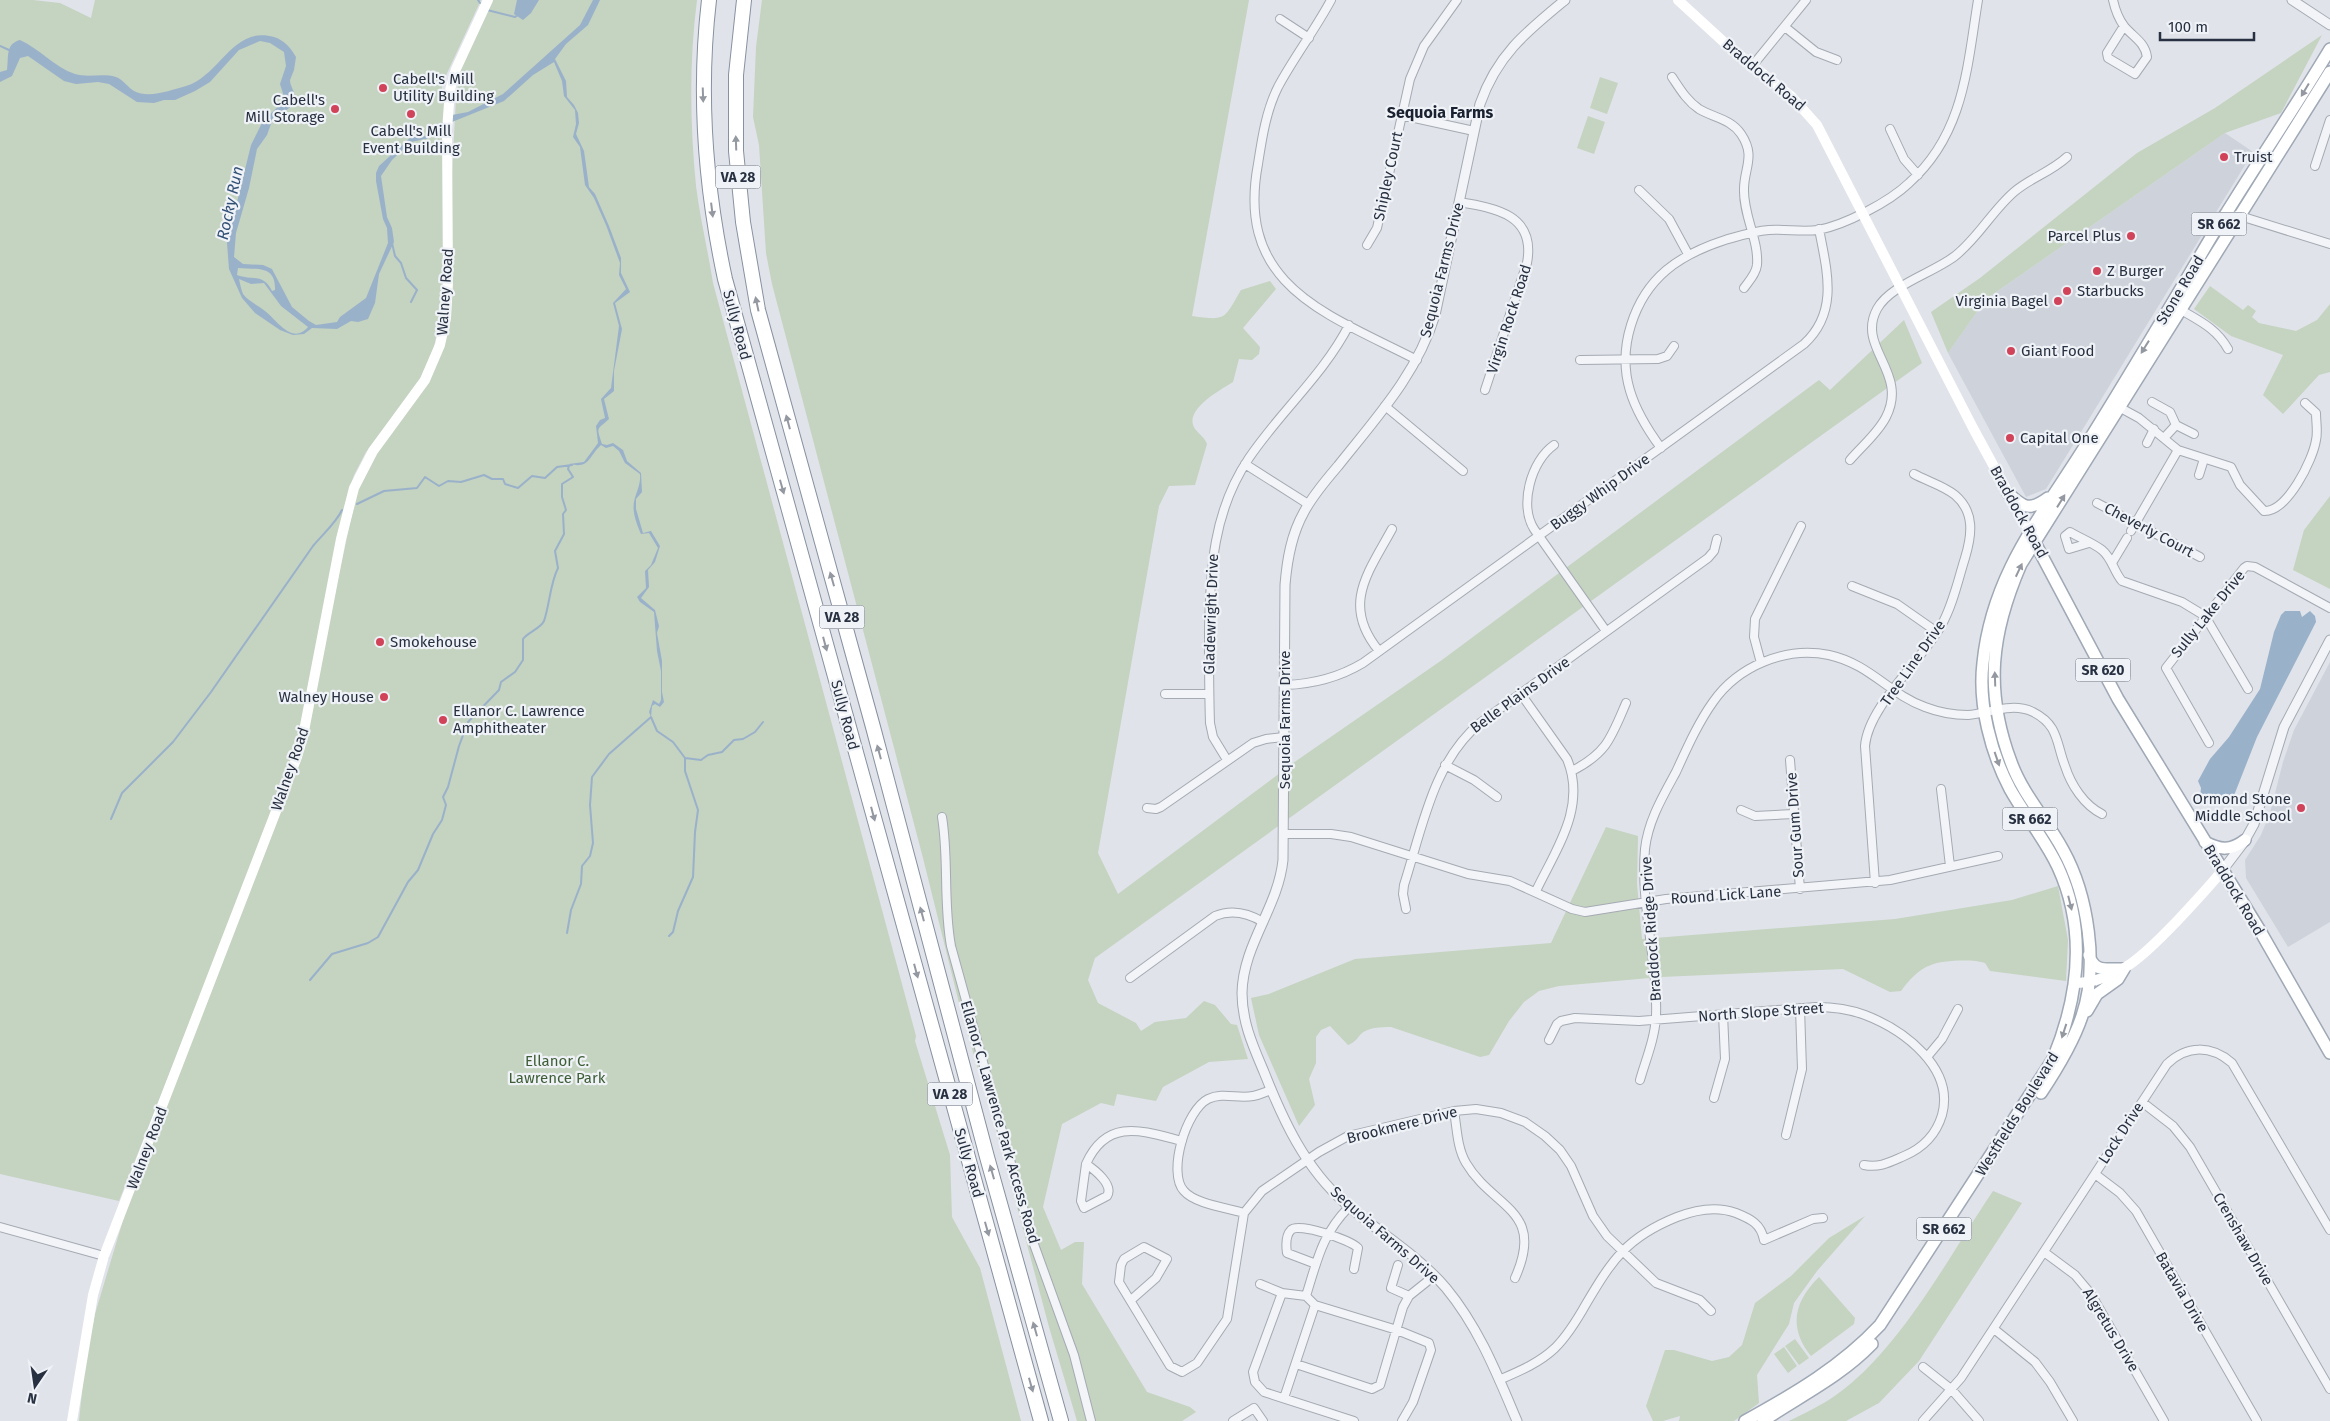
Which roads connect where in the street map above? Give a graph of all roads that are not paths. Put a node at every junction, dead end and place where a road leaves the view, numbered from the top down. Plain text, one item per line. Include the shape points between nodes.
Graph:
1 (488, 0) edge
2 (710, 0) edge
3 (744, 0) edge
4 (1331, 0) edge
5 (1457, 0) edge
6 (1565, 0) edge
7 (1678, 0) edge
8 (1806, 0) edge
9 (1978, 0) edge
10 (2113, 0) edge
11 (2292, 0) edge
12 (1280, 19) dead end
13 (2330, 25) edge
14 (2124, 26) junction
15 (1785, 27) junction
16 (1309, 38) junction
17 (2330, 49) edge
18 (1837, 60) dead end
19 (1753, 65) junction
20 (2330, 72) edge
21 (1672, 77) dead end
22 (1401, 115) junction
23 (2330, 120) edge
24 (1890, 129) dead end
25 (1474, 131) junction
26 (2067, 157) dead end
27 (2315, 166) dead end
28 (1918, 175) junction
29 (1640, 190) dead end
30 (1459, 202) junction
31 (1863, 212) junction
32 (2226, 212) junction
33 (2239, 216) junction
34 (1819, 230) junction
35 (1752, 233) junction
36 (2330, 244) edge
37 (1367, 245) dead end
38 (1688, 254) junction
39 (1744, 288) dead end
40 (1901, 288) junction
41 (2181, 310) junction
42 (1349, 325) junction
43 (1674, 346) dead end
44 (2228, 349) dead end
45 (1417, 360) junction
46 (1580, 360) dead end
47 (1626, 360) junction
48 (1485, 390) dead end
49 (2152, 402) dead end
50 (2305, 403) dead end
51 (2116, 405) junction
52 (1385, 406) junction
53 (2176, 425) junction
54 (2154, 429) junction
55 (2194, 434) dead end
56 (2164, 438) junction
57 (2146, 443) dead end
58 (1554, 445) dead end
59 (1661, 448) junction
60 (2178, 450) junction
61 (2204, 459) junction
62 (1850, 460) dead end
63 (1245, 464) junction
64 (1464, 470) dead end
65 (1914, 474) dead end
66 (2199, 475) dead end
67 (2008, 492) junction
68 (2053, 494) junction
69 (2098, 503) dead end
70 (1308, 504) junction
71 (1801, 526) dead end
72 (1392, 529) dead end
73 (2029, 531) junction
74 (2131, 531) junction
75 (1539, 536) junction
76 (1717, 539) dead end
77 (2035, 542) junction
78 (2090, 543) dead end
79 (2200, 557) dead end
80 (2112, 563) junction
81 (1852, 586) dead end
82 (2330, 608) edge
83 (2205, 616) junction
84 (1606, 632) junction
85 (1938, 632) junction
86 (2330, 640) edge
87 (1379, 651) junction
88 (1761, 662) junction
89 (1285, 685) junction
90 (1894, 689) junction
91 (2248, 689) dead end
92 (1165, 694) dead end
93 (1209, 694) junction
94 (1521, 694) junction
95 (1626, 703) dead end
96 (1997, 710) junction
97 (1985, 712) junction
98 (1284, 737) junction
99 (2209, 743) dead end
100 (1227, 760) junction
101 (1790, 760) dead end
102 (1445, 766) junction
103 (1572, 771) junction
104 (1941, 789) dead end
105 (1497, 798) dead end
106 (1147, 808) dead end
107 (1741, 810) dead end
108 (1794, 814) junction
109 (2102, 814) dead end
110 (942, 817) dead end
111 (1284, 834) junction
112 (2245, 840) junction
113 (2205, 842) junction
114 (1998, 856) dead end
115 (1413, 857) junction
116 (1950, 866) junction
117 (2222, 871) junction
118 (1875, 882) junction
119 (1800, 889) junction
120 (1536, 891) junction
121 (1647, 901) junction
122 (1406, 909) dead end
123 (1263, 922) junction
124 (2089, 955) junction
125 (2124, 970) junction
126 (1130, 978) dead end
127 (2076, 983) junction
128 (2088, 983) junction
129 (1800, 1008) junction
130 (1958, 1009) dead end
131 (1723, 1014) junction
132 (2082, 1016) junction
133 (1656, 1019) junction
134 (1549, 1040) dead end
135 (2330, 1053) edge
136 (1927, 1057) junction
137 (1640, 1080) dead end
138 (1271, 1090) junction
139 (1714, 1098) dead end
140 (2142, 1102) junction
141 (1454, 1111) junction
142 (1786, 1135) dead end
143 (1182, 1140) junction
144 (1308, 1160) junction
145 (1086, 1164) junction
146 (1864, 1165) dead end
147 (2095, 1174) junction
148 (1349, 1206) junction
149 (1244, 1213) junction
150 (1823, 1218) dead end
151 (0, 1227) edge
152 (2330, 1230) edge
153 (1327, 1234) junction
154 (1621, 1250) junction
155 (2044, 1252) junction
156 (104, 1256) junction
157 (1316, 1264) junction
158 (1398, 1265) dead end
159 (1354, 1269) dead end
160 (1434, 1276) junction
161 (1515, 1278) dead end
162 (1260, 1284) dead end
163 (1282, 1293) junction
164 (1306, 1296) junction
165 (1409, 1296) junction
166 (1131, 1300) junction
167 (1315, 1305) junction
168 (1711, 1311) dead end
169 (1994, 1329) junction
170 (1397, 1330) junction
171 (1296, 1364) junction
172 (1923, 1367) dead end
173 (1499, 1380) junction
174 (2330, 1389) edge
175 (1952, 1390) junction
176 (1284, 1398) junction
177 (72, 1421) edge
178 (1042, 1421) edge
179 (1061, 1421) edge
180 (1091, 1421) edge
181 (1233, 1421) edge
182 (1263, 1421) edge
183 (1354, 1421) edge
184 (1402, 1421) edge
185 (1517, 1421) edge
186 (1746, 1421) edge
187 (1763, 1421) edge
188 (1923, 1421) edge
189 (1979, 1421) edge
190 (2073, 1421) edge
191 (2164, 1421) edge
192 (2257, 1421) edge

1 - 156 main road, Walney Road via 456,69 450,90 448,282 446,318 440,345 425,380 373,451 354,488 297,757
2 -> 178 highway, Sully Road / VA 28 via 703,84 707,166 729,298
179 -> 3 highway, Sully Road / VA 28 via 758,310 745,240 736,151 736,75
4 - 16 street
5 - 22 street, Shipley Court via 1436,27 1416,62
6 - 25 street, Sequoia Farms Drive via 1524,33 1504,56 1485,90
7 - 19 main road, Braddock Road / SR 620
8 - 15 street
9 - 28 street via 1965,83 1956,116 1932,158
10 - 14 street
11 - 13 street
12 - 16 street
14 - 14 street via 2146,52 2147,57 2135,74 2108,58 2107,53
15 - 18 street via 1816,52
15 - 19 street
16 - 42 street via 1282,81 1270,108 1255,178 1254,212 1265,250 1279,274 1301,297
17 -> 32 main road, Stone Road / SR 662
19 - 31 main road, Braddock Road / SR 620 via 1792,96 1813,118
20 - 33 main road, Stone Road / SR 662
21 - 35 street via 1692,103 1730,124 1745,140 1749,161 1744,197
22 - 25 street
22 - 37 street, Shipley Court via 1377,228
23 - 27 street
24 - 28 street via 1904,159
25 - 30 street, Sequoia Farms Drive
26 - 40 street via 2012,193 1977,236 1955,256
28 - 31 street via 1894,195
29 - 38 street via 1669,218
30 - 45 street, Sequoia Farms Drive via 1435,315
30 - 48 street, Virgin Rock Road via 1510,215 1520,226 1529,246 1527,263
31 - 34 street
31 - 40 main road, Braddock Road / SR 620
32 - 33 street
32 -> 51 main road, Stone Road / SR 662
33 - 36 street
33 - 41 main road, Stone Road / SR 662
34 - 35 street
34 - 59 street, Buggy Whip Drive via 1829,291 1826,312 1816,332 1800,348
35 - 38 street
35 - 39 street via 1757,266
38 - 47 street via 1663,272 1642,300 1629,332
40 - 62 street via 1884,299 1872,322 1874,345 1891,380 1890,407 1880,426
40 - 67 main road, Braddock Road / SR 620
41 - 44 street via 2219,334
41 - 51 main road, Stone Road / SR 662
42 - 45 street
42 - 63 street, Gladewright Drive via 1336,348
43 - 47 street via 1667,356 1658,359
45 - 52 street, Sequoia Farms Drive
46 - 47 street
47 - 59 street via 1633,404
49 - 53 street via 2170,412
50 - 61 street via 2316,413 2317,439 2312,459 2302,478 2270,511 2264,511 2240,485 2232,467
51 - 54 street
51 - 68 main road, Stone Road / SR 662
77 -> 51 main road, Stone Road / SR 662
52 - 64 street
52 - 70 street, Sequoia Farms Drive
53 - 55 street
53 - 56 street
54 - 56 street
54 - 57 street
56 - 60 street
58 - 75 street via 1540,459 1526,498 1526,513
59 - 75 street, Buggy Whip Drive
60 - 61 street
60 - 74 street
61 - 66 street
63 - 70 street
63 - 93 street, Gladewright Drive via 1223,509 1213,548
65 - 85 street, Tree Line Drive via 1954,494 1963,504 1970,522 1970,538 1952,604
67 - 68 main road via 2029,507 2040,504
67 - 73 main road, Braddock Road / SR 620
68 - 73 main road, Stone Road / SR 662
69 - 74 street, Cheverly Court
70 - 89 street, Sequoia Farms Drive via 1294,533 1286,566
71 - 88 street via 1755,619 1754,637
72 - 87 street via 1364,581 1359,599 1363,626
73 - 77 main road, Braddock Road / SR 620
73 - 97 main road, Westfields Boulevard / SR 662 via 2006,573 1992,615 1982,664
74 - 79 street, Cheverly Court
74 - 80 street
75 - 84 street
75 - 87 street, Buggy Whip Drive
76 - 84 street, Belle Plains Drive via 1708,558
96 -> 77 main road, Westfields Boulevard / SR 662 via 1995,664 1999,624 2021,564
77 - 113 main road, Braddock Road / SR 620 via 2118,699
78 - 80 street via 2103,550
80 - 83 street via 2115,574 2122,581 2182,602
81 - 85 street via 1896,604
82 - 83 street, Sully Lake Drive via 2255,567 2247,566
83 - 91 street
83 - 99 street, Sully Lake Drive via 2166,668
84 - 94 street, Belle Plains Drive
85 - 90 street, Tree Line Drive
86 - 112 street via 2284,728 2260,807
87 - 89 street, Buggy Whip Drive via 1333,678
88 - 90 street, Braddock Ridge Drive via 1792,654 1829,655 1860,666
88 - 121 street, Braddock Ridge Drive via 1737,677 1712,702 1655,812 1645,850
89 - 98 street, Sequoia Farms Drive
90 - 97 street, Braddock Ridge Drive via 1914,703 1940,712 1967,715
90 - 118 street, Tree Line Drive via 1871,722 1865,741
92 - 93 street
93 - 100 street, Gladewright Drive via 1211,732
94 - 102 street, Belle Plains Drive via 1468,732
94 - 103 street
95 - 103 street via 1605,748 1589,763
96 - 97 street, Braddock Ridge Drive
96 - 109 street, Braddock Ridge Drive via 2029,710 2048,723 2059,742 2072,781 2084,801
96 - 124 main road, Westfields Boulevard / SR 662 via 2017,776 2062,848 2073,873 2085,915
97 -> 127 main road, Westfields Boulevard / SR 662 via 1996,758 2010,790 2048,848 2069,897 2076,934
98 - 100 street via 1253,743
98 - 111 street, Sequoia Farms Drive
100 - 106 street via 1162,807 1156,810
101 - 108 street, Sour Gum Drive
102 - 105 street via 1474,780
102 - 115 street, Belle Plains Drive
103 - 120 street via 1575,791 1571,817
104 - 116 street
107 - 108 street via 1755,816
108 - 119 street, Sour Gum Drive
110 - 180 street, Ellanor C. Lawrence Park Access Road via 951,946 1031,1236 1074,1355
111 - 115 street, Round Lick Lane via 1341,835
111 - 123 street, Sequoia Farms Drive via 1280,879 1274,901
112 - 113 main road via 2226,849
112 - 117 street
113 - 117 main road, Braddock Road / SR 620
114 - 116 street, Round Lick Lane
115 - 120 street, Round Lick Lane via 1468,874 1510,881
115 - 122 street, Belle Plains Drive via 1403,890
116 - 118 street, Round Lick Lane
117 - 125 main road via 2150,950
117 - 135 main road, Braddock Road / SR 620
118 - 119 street, Round Lick Lane
119 - 121 street, Round Lick Lane
120 - 121 street, Round Lick Lane via 1585,912
121 - 133 street, Braddock Ridge Drive
123 - 126 street via 1244,913 1215,916
123 - 138 street, Sequoia Farms Drive via 1245,968 1243,1006 1249,1037
124 - 125 main road via 2092,963 2100,969
124 - 128 main road, Westfields Boulevard / SR 662
125 - 128 main road
125 - 132 main road via 2099,992
127 - 128 main road
127 -> 186 main road, Westfields Boulevard / SR 662 via 2066,1027 2053,1059 1880,1324 1838,1363
128 - 132 main road, Westfields Boulevard / SR 662
129 - 131 street, North Slope Street
129 - 136 street, North Slope Street via 1831,1007 1865,1015 1894,1031
129 - 142 street via 1803,1060
130 - 136 street via 1942,1039
131 - 133 street, North Slope Street
131 - 139 street via 1725,1059
132 - 187 main road, Westfields Boulevard / SR 662 via 2052,1077 1894,1319 1855,1360 1816,1389
133 - 134 street, North Slope Street via 1569,1019 1557,1024
133 - 137 street, Braddock Ridge Drive
136 - 146 street, North Slope Street via 1944,1091 1943,1111 1936,1130 1912,1153 1879,1166
138 - 143 street via 1252,1097 1224,1095 1206,1100 1194,1110
138 - 144 street, Sequoia Farms Drive via 1286,1125
140 - 147 street, Lock Drive
140 - 152 street, Lock Drive via 2167,1064 2181,1053 2205,1049 2224,1056 2237,1070
140 - 174 street, Crenshaw Drive via 2173,1126 2190,1147
141 - 144 street, Brookmere Drive via 1357,1134 1337,1141
141 - 154 street, Brookmere Drive via 1476,1109 1501,1113 1525,1122 1545,1136 1571,1166 1593,1216
141 - 161 street via 1460,1149 1466,1164 1512,1209 1523,1231 1525,1251
143 - 145 street via 1127,1129 1092,1150
143 - 149 street via 1177,1170 1178,1183 1184,1192 1193,1199
144 - 148 street, Sequoia Farms Drive
144 - 149 street, Brookmere Drive via 1262,1191
145 - 145 street via 1096,1170 1109,1193 1084,1208 1081,1201
147 - 155 street, Lock Drive
147 - 192 street, Batavia Drive via 2120,1193 2136,1212
148 - 153 street
148 - 160 street, Sequoia Farms Drive via 1414,1256
149 - 166 street via 1227,1319 1189,1369 1182,1372 1170,1366
150 - 154 street via 1813,1219 1764,1240 1762,1230 1747,1217 1716,1210 1694,1211 1645,1232
151 - 156 street
153 - 157 street
153 - 157 street via 1296,1227 1287,1237 1287,1253
153 - 159 street via 1358,1248
154 - 168 street, Brookmere Drive via 1656,1283 1700,1300
154 - 173 street via 1572,1328 1556,1347 1527,1368
155 - 169 street, Lock Drive
155 - 191 street, Algretus Drive via 2075,1275 2091,1294
156 - 177 main road, Walney Road
157 - 164 street
158 - 165 street via 1391,1288
160 - 165 street
160 - 173 street, Sequoia Farms Drive via 1475,1328
162 - 163 street
163 - 164 street
163 - 176 street via 1253,1372 1255,1382 1264,1392
164 - 167 street
165 - 170 street
166 - 166 street via 1156,1278 1168,1260 1144,1247 1124,1259 1121,1265 1119,1282
167 - 170 street
167 - 171 street
169 - 175 street, Lock Drive
169 - 190 street via 2035,1362
170 - 171 street via 1380,1386 1372,1389
170 - 184 street via 1429,1343 1431,1350 1413,1402
171 - 176 street
172 - 175 street
173 - 185 street, Sequoia Farms Drive
175 - 188 street, Lock Drive
175 - 189 street
176 - 183 street
181 - 182 street via 1254,1408

